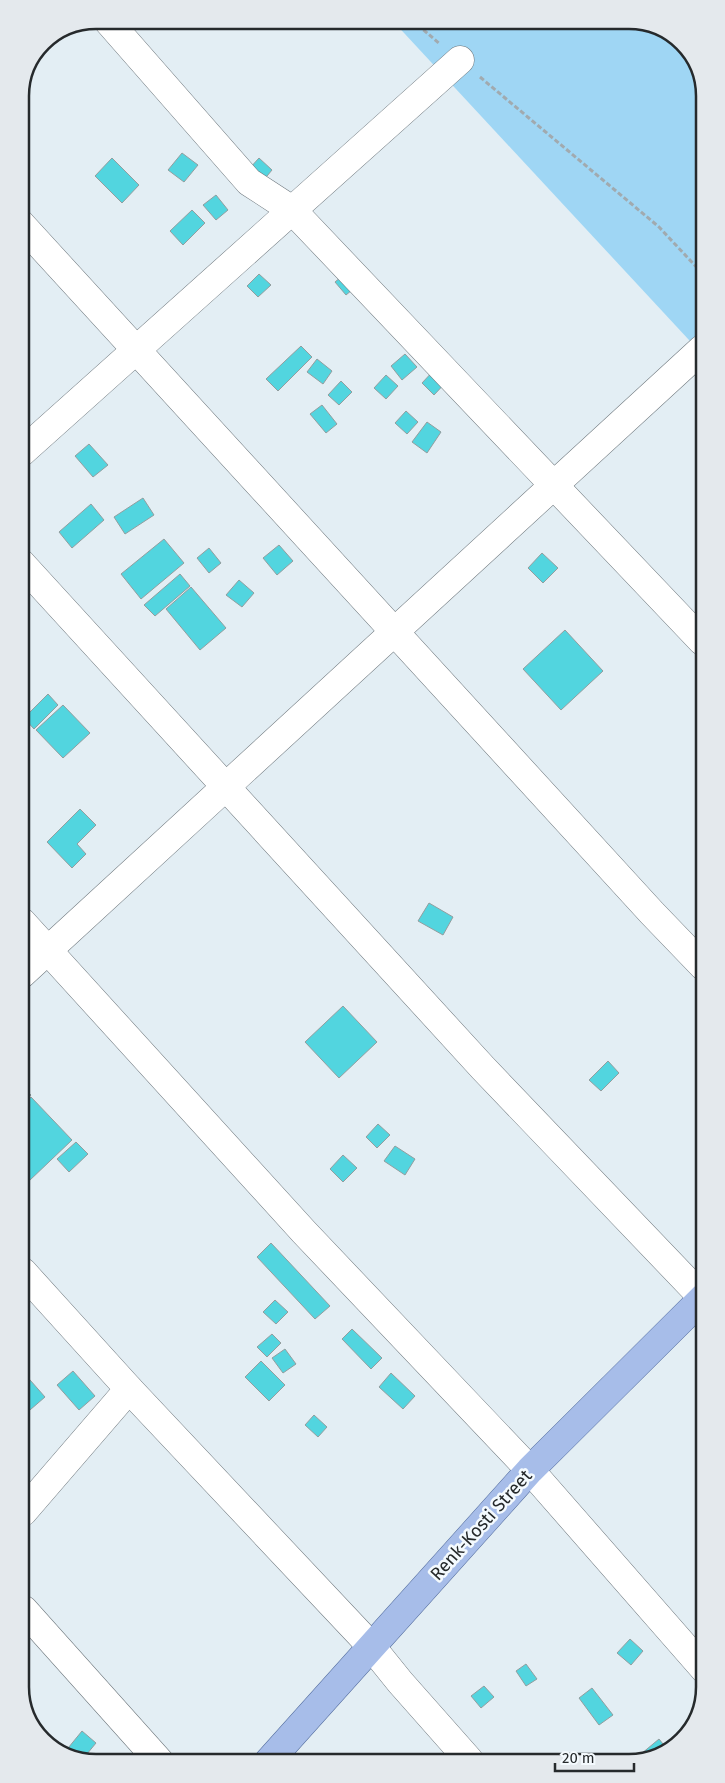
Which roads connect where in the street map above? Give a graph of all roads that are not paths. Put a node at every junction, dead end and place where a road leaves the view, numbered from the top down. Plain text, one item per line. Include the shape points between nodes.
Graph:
1 (115, 29) edge
2 (460, 60) road end
3 (292, 210) junction
4 (29, 233) edge
5 (136, 349) junction
6 (696, 355) edge
7 (29, 447) edge
8 (553, 486) junction
9 (29, 572) edge
10 (395, 632) junction
11 (696, 635) edge
12 (226, 787) junction
13 (29, 930) edge
14 (48, 950) junction
15 (696, 959) edge
16 (29, 968) edge
17 (29, 1279) edge
18 (696, 1290) edge
19 (696, 1306) edge
20 (129, 1390) junction
21 (530, 1470) junction
22 (29, 1506) edge
23 (29, 1616) edge
24 (371, 1646) junction
25 (696, 1660) edge
26 (153, 1754) edge
27 (275, 1754) edge
28 (464, 1754) edge

1 - 3 street via 249,182
2 - 3 street
3 - 5 street
3 - 8 street
4 - 5 street
5 - 7 street
5 - 10 street
6 - 8 street
8 - 10 street
8 - 11 street
9 - 12 street
10 - 12 street
10 - 15 street
12 - 14 street
12 - 18 street via 483,1068
13 - 14 street
14 - 16 street
14 - 21 street via 304,1232
17 - 20 street
19 - 21 main road, Renk-Kosti Street
20 - 22 street
20 - 24 street
21 - 24 main road, Renk-Kosti Street
21 - 25 street
23 - 26 street
24 - 27 main road, Renk-Kosti Street
24 - 28 street

